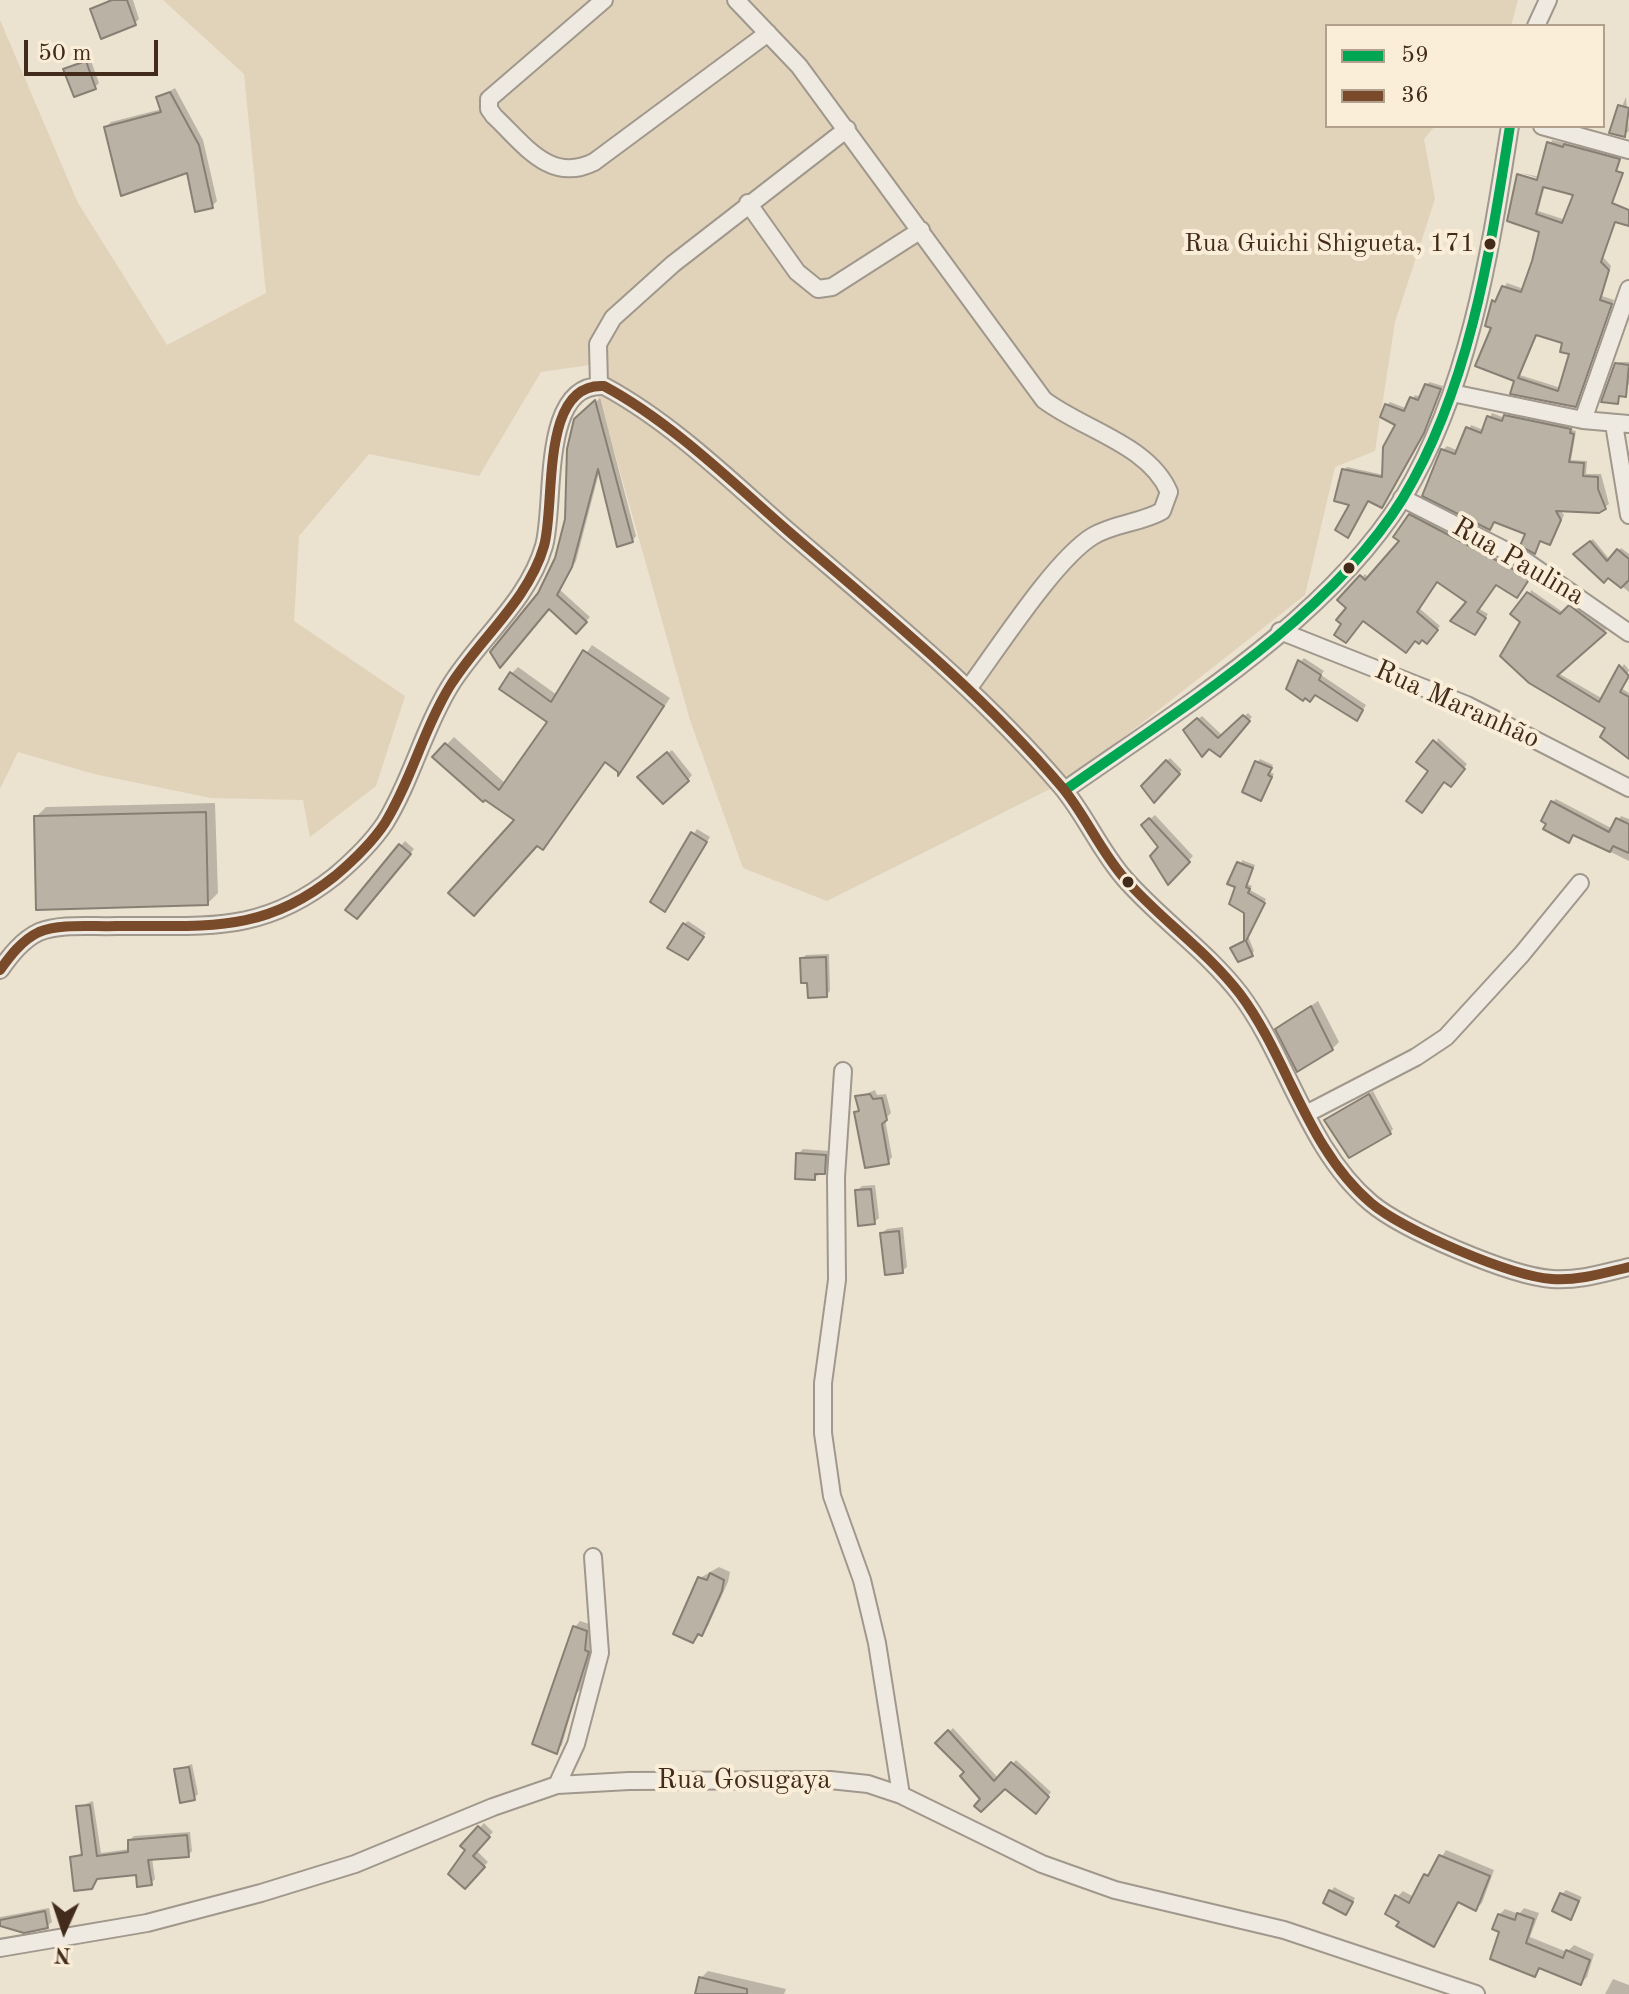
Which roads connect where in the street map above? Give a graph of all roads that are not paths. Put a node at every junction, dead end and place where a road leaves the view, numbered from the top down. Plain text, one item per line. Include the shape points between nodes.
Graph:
1 (604, 0) edge
2 (736, 0) edge
3 (1548, 0) edge
4 (1537, 24) edge
5 (768, 33) junction
6 (1510, 128) edge
7 (1549, 128) edge
8 (847, 129) junction
9 (1629, 150) edge
10 (748, 203) junction
11 (921, 230) junction
12 (1629, 289) edge
13 (599, 385) junction
14 (1452, 393) junction
15 (1583, 420) junction
16 (1621, 424) edge
17 (1402, 498) junction
18 (1629, 515) edge
19 (1280, 631) junction
20 (1629, 633) edge
21 (968, 689) junction
22 (1629, 788) edge
23 (1065, 790) junction
24 (1580, 883) dead end
25 (0, 970) edge
26 (843, 1071) dead end
27 (1306, 1114) junction
28 (1629, 1267) edge
29 (593, 1557) dead end
30 (557, 1785) junction
31 (901, 1795) junction
32 (0, 1948) edge
33 (1476, 1994) edge

1 - 5 street via 489,99 494,116 552,167 579,170 594,162
2 - 5 street
3 - 4 street
5 - 8 street
6 - 14 street via 1482,279
7 - 9 street
8 - 10 street
8 - 11 street
10 - 11 street via 797,272 818,289 832,287
10 - 13 street via 613,318 598,344
11 - 21 street via 1044,400 1153,465 1169,492 1162,511 1107,528 1066,561
12 - 15 street
13 - 21 street via 660,424
13 - 25 street via 582,389 559,425 544,545 536,566 450,686 408,783 378,834 355,860 277,913 217,925 52,929 23,942
14 - 15 street
14 - 17 street
15 - 16 street
16 - 18 street
17 - 19 street via 1372,542
17 - 20 street, Rua Paulina via 1524,560
19 - 22 street, Rua Maranhão via 1467,705
19 - 23 street
21 - 23 street
23 - 27 street via 1121,875 1203,951 1242,996
24 - 27 street via 1446,1037
26 - 31 street via 836,1177 839,1251 823,1383 823,1433 832,1496 862,1580 877,1643
27 - 28 street via 1344,1174 1372,1204 1423,1234 1516,1272 1552,1279
29 - 30 street via 600,1653 576,1744
30 - 31 street, Rua Gosugaya via 818,1779 868,1784
30 - 32 street, Rua Gosugaya via 355,1864 261,1893 147,1923
31 - 33 street, Rua Gosugaya via 1042,1864 1115,1890 1297,1934

